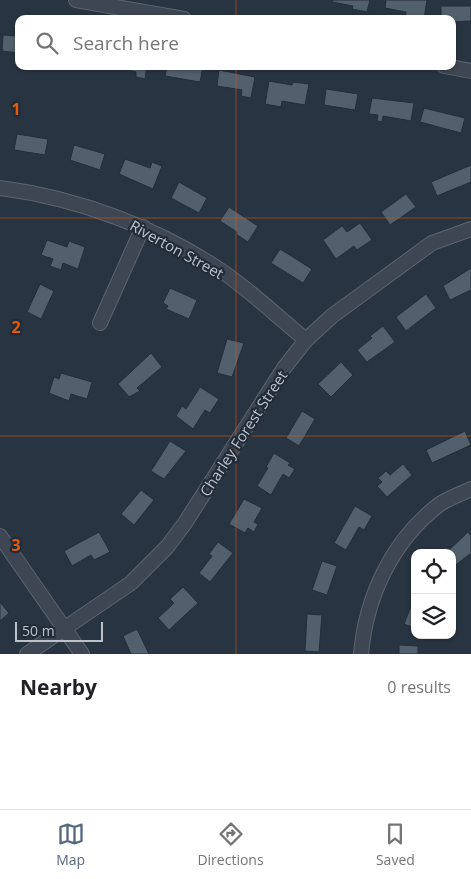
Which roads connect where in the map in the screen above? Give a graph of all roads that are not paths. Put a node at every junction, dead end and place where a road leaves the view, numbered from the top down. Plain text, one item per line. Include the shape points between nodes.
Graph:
1 (76, 0) edge
2 (119, 3) edge
3 (168, 15) edge
4 (456, 68) edge
5 (471, 71) edge
6 (0, 188) edge
7 (143, 227) junction
8 (471, 229) edge
9 (100, 323) dead end
10 (306, 340) junction
11 (471, 489) edge
12 (0, 536) edge
13 (64, 629) junction
14 (27, 654) edge
15 (82, 654) edge
16 (360, 654) edge

1 - 2 street
2 - 3 street
4 - 5 street
6 - 7 street, Riverton Street via 26,191 94,209
7 - 9 street
7 - 10 street, Riverton Street via 224,272
8 - 10 street, Charley Forest Street via 432,243 332,316
10 - 13 street, Charley Forest Street via 284,368 167,547 131,583
11 - 16 street via 440,504 407,535 375,587 367,610
12 - 13 street
13 - 14 street, Charley Forest Street
13 - 15 street

